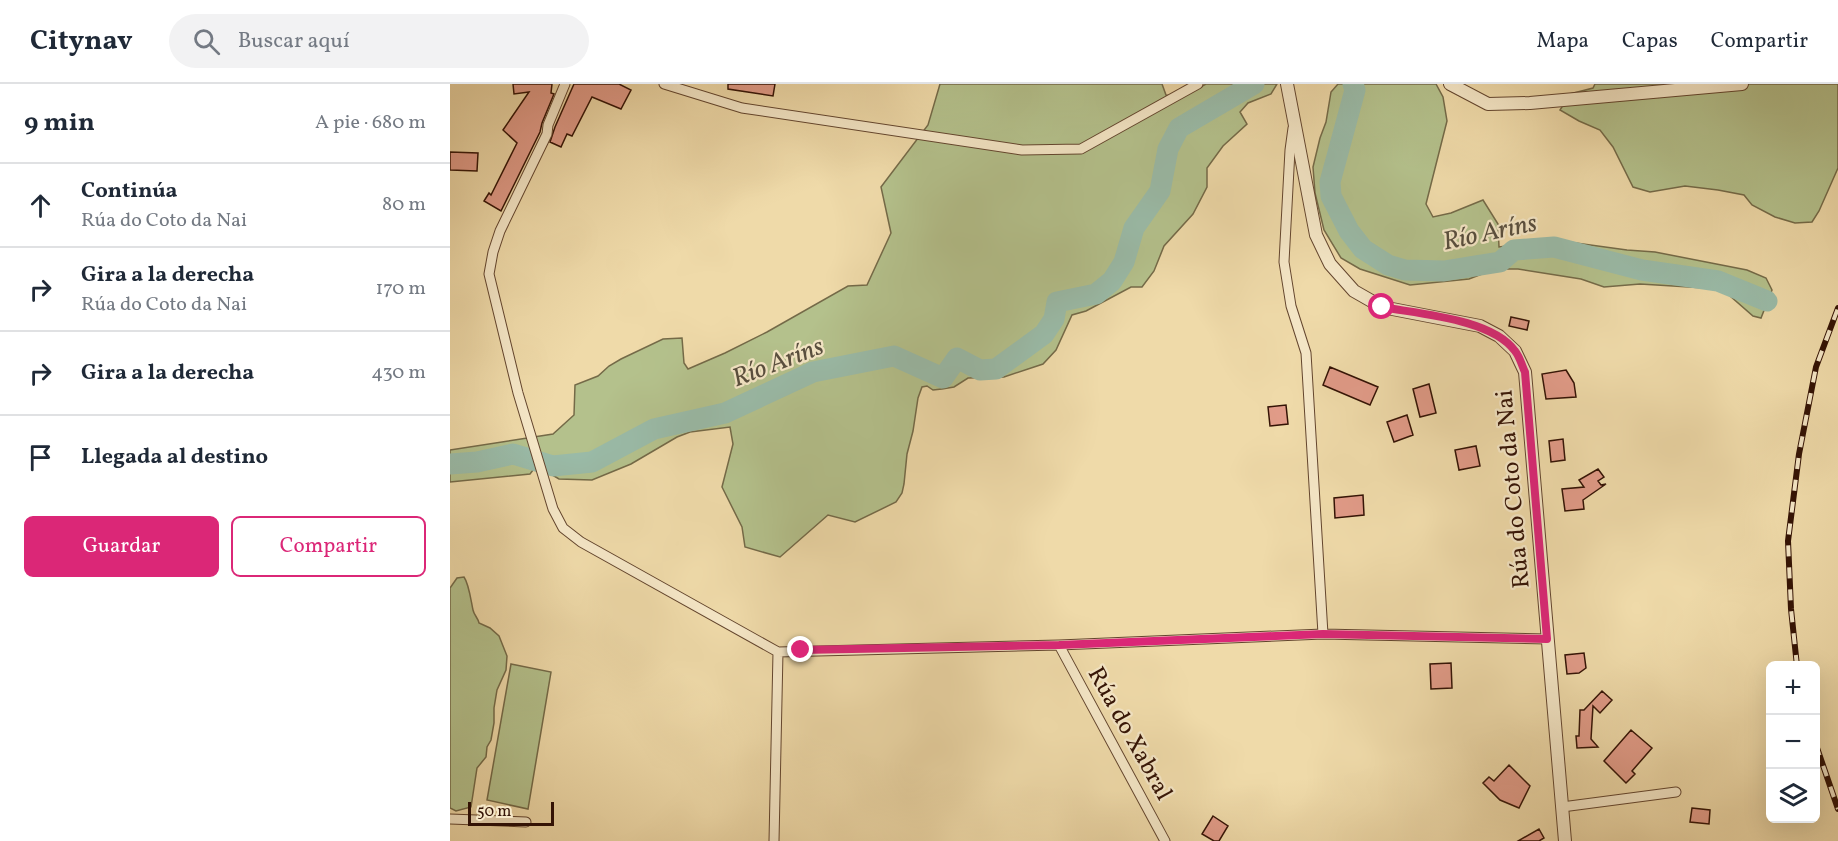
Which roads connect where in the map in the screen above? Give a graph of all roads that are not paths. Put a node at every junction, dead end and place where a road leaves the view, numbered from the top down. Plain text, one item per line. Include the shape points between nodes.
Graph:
1 (565, 84) edge
2 (664, 84) edge
3 (1198, 84) edge
4 (1287, 84) edge
5 (1450, 84) edge
6 (1742, 84) edge
7 (1294, 120) junction
8 (1323, 634) junction
9 (1547, 639) junction
10 (1059, 645) junction
11 (778, 652) junction
12 (1676, 792) dead end
13 (1562, 807) junction
14 (450, 819) edge
15 (526, 822) dead end
16 (774, 841) edge
17 (1165, 841) edge
18 (1565, 841) edge

1 - 11 street via 547,134 500,231 489,274 518,393 553,509 563,528 581,542
2 - 3 street via 742,108 1022,150 1081,149
4 - 7 street, Rúa do Coto da Nai
5 - 6 street via 1488,104 1530,104
7 - 8 street via 1284,262 1291,306 1306,353
7 - 9 street, Rúa do Coto da Nai via 1316,235 1330,264 1354,291 1382,307 1480,326 1515,351 1525,372
8 - 9 street
8 - 10 street
9 - 13 street, Rúa do Coto da Nai
10 - 11 street
10 - 17 street, Rúa do Xabral
11 - 16 street
12 - 13 street
13 - 18 street, Rúa do Coto da Nai
14 - 15 street

